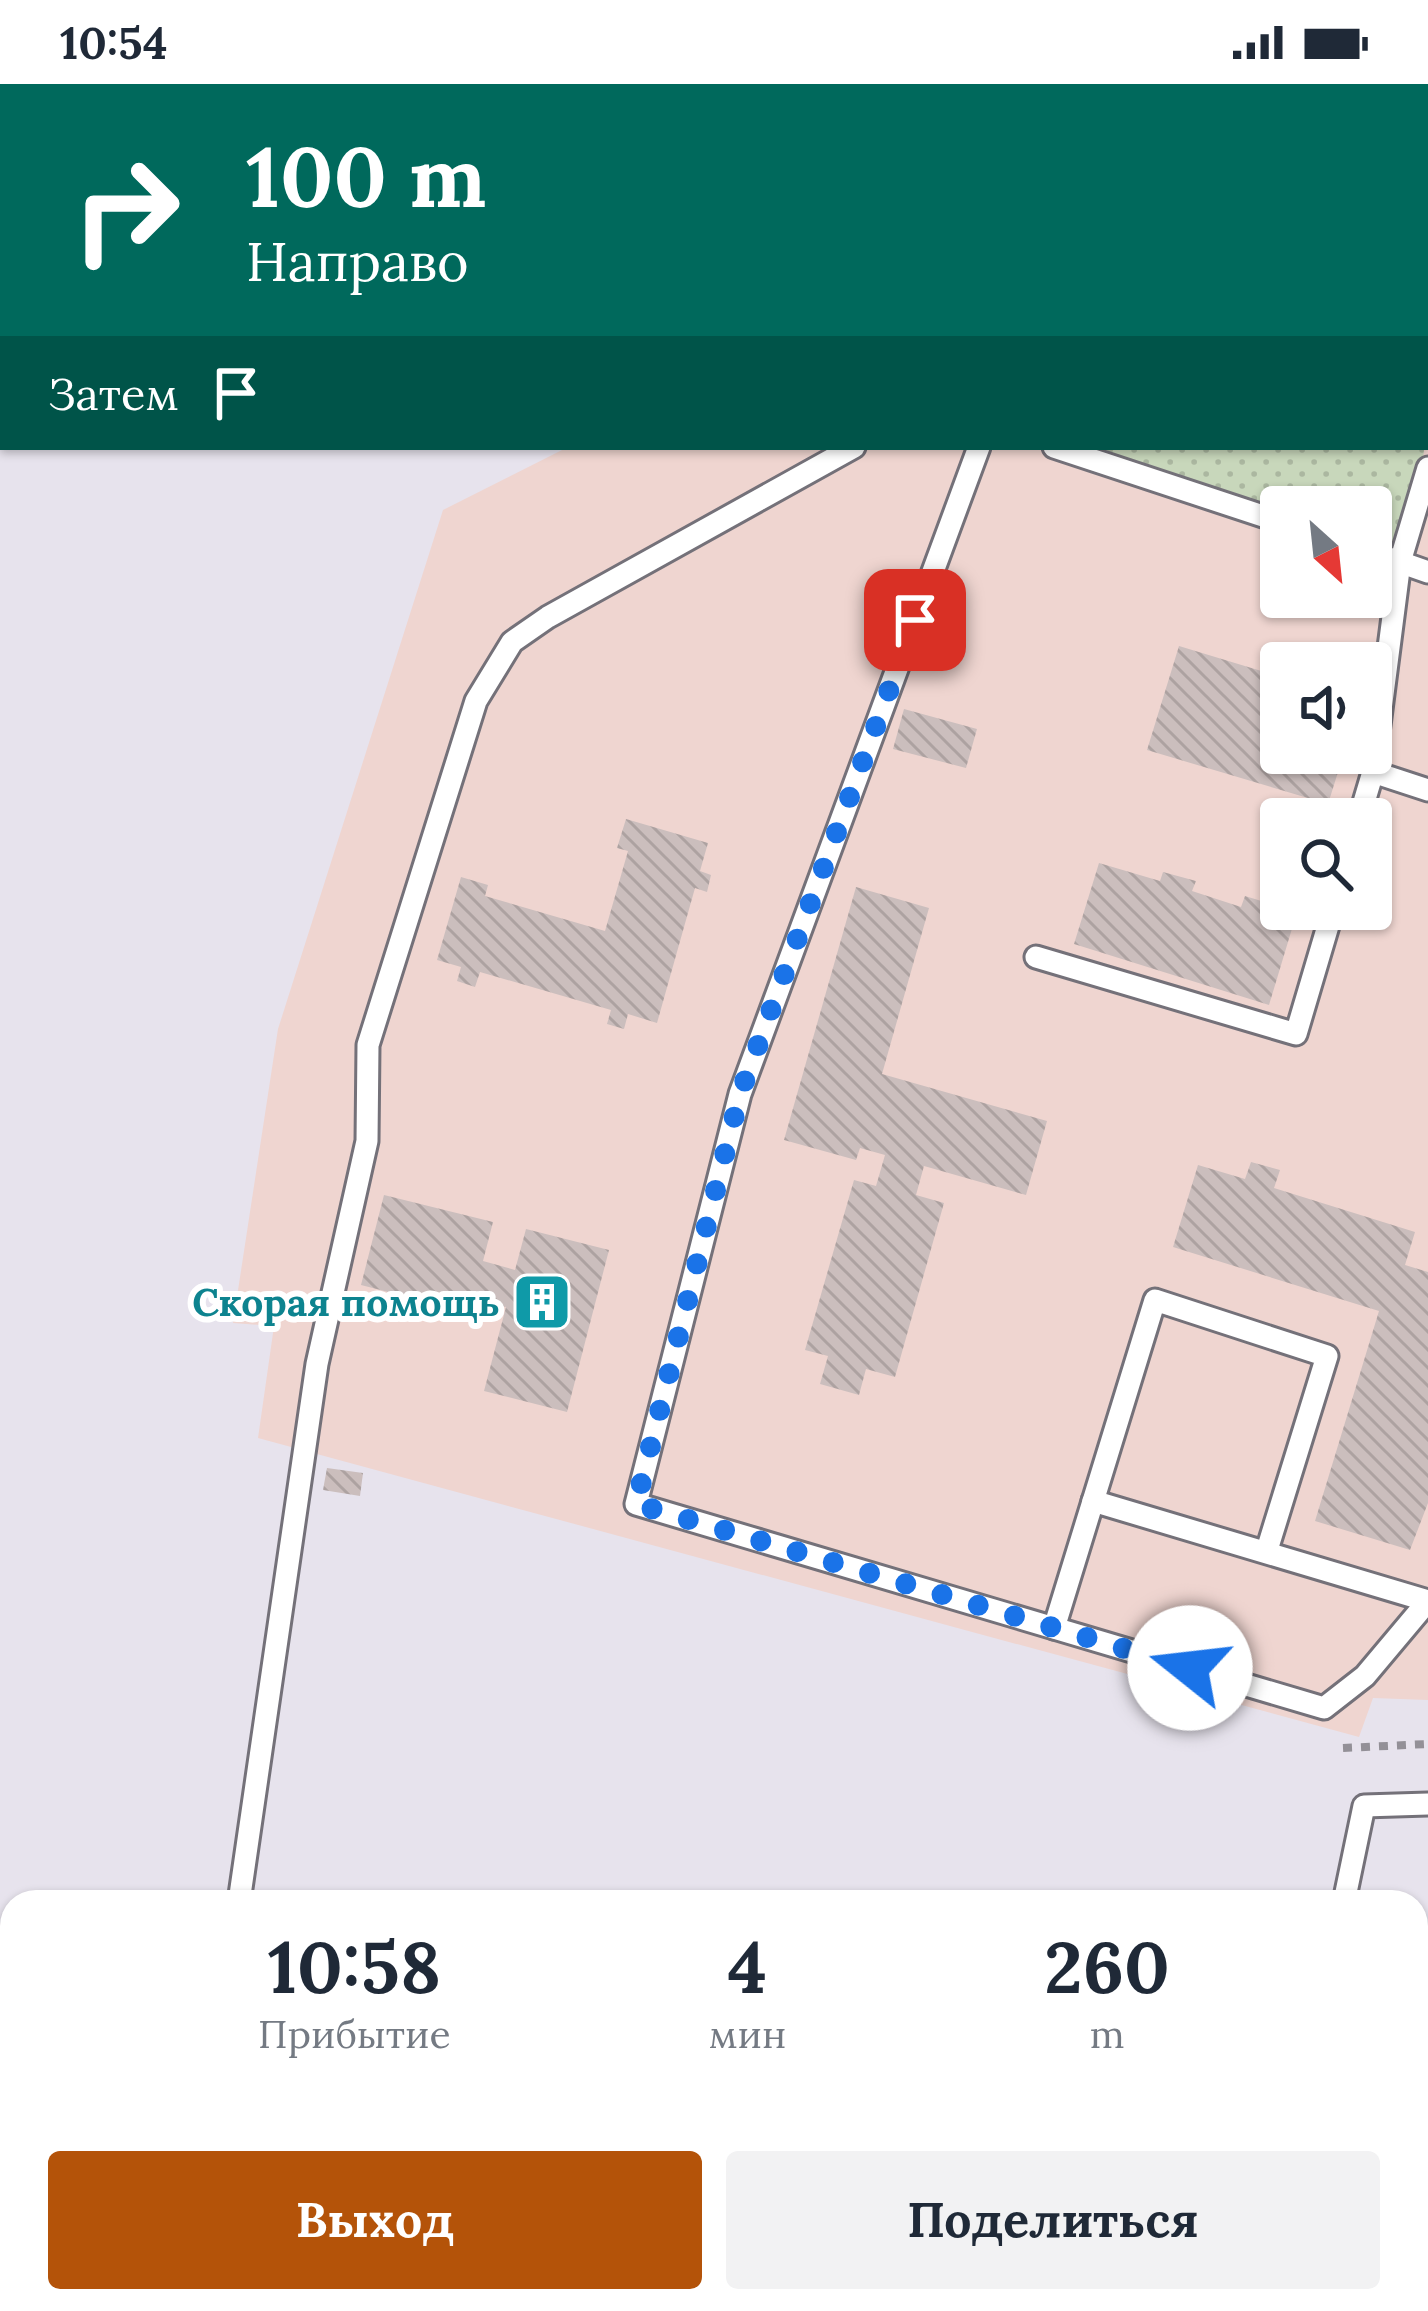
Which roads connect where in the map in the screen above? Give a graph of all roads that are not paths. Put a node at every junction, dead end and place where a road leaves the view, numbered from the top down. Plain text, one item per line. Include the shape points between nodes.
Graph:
1 (849, 450) edge
2 (978, 450) edge
3 (1063, 450) edge
4 (1428, 468) edge
5 (1260, 515) edge
6 (1392, 560) edge
7 (1400, 562) junction
8 (1428, 572) edge
9 (1390, 642) edge
10 (1379, 774) edge
11 (1428, 790) edge
12 (1327, 930) edge
13 (1036, 957) dead end
14 (1093, 1502) junction
15 (1267, 1550) junction
16 (1428, 1601) edge
17 (1054, 1628) junction
18 (1428, 1804) edge
19 (241, 1890) edge
20 (1346, 1890) edge

1 - 19 lane via 512,641 476,701 368,1045 367,1141 317,1364
2 - 17 lane via 740,1094 636,1504
3 - 5 lane
4 - 7 lane
6 - 7 lane
7 - 8 lane
7 - 9 lane
10 - 11 lane
12 - 13 lane via 1296,1034
14 - 15 lane
14 - 15 lane via 1155,1300 1327,1356
14 - 17 lane
15 - 16 lane
16 - 17 lane via 1365,1676 1324,1708
18 - 20 lane via 1364,1806

